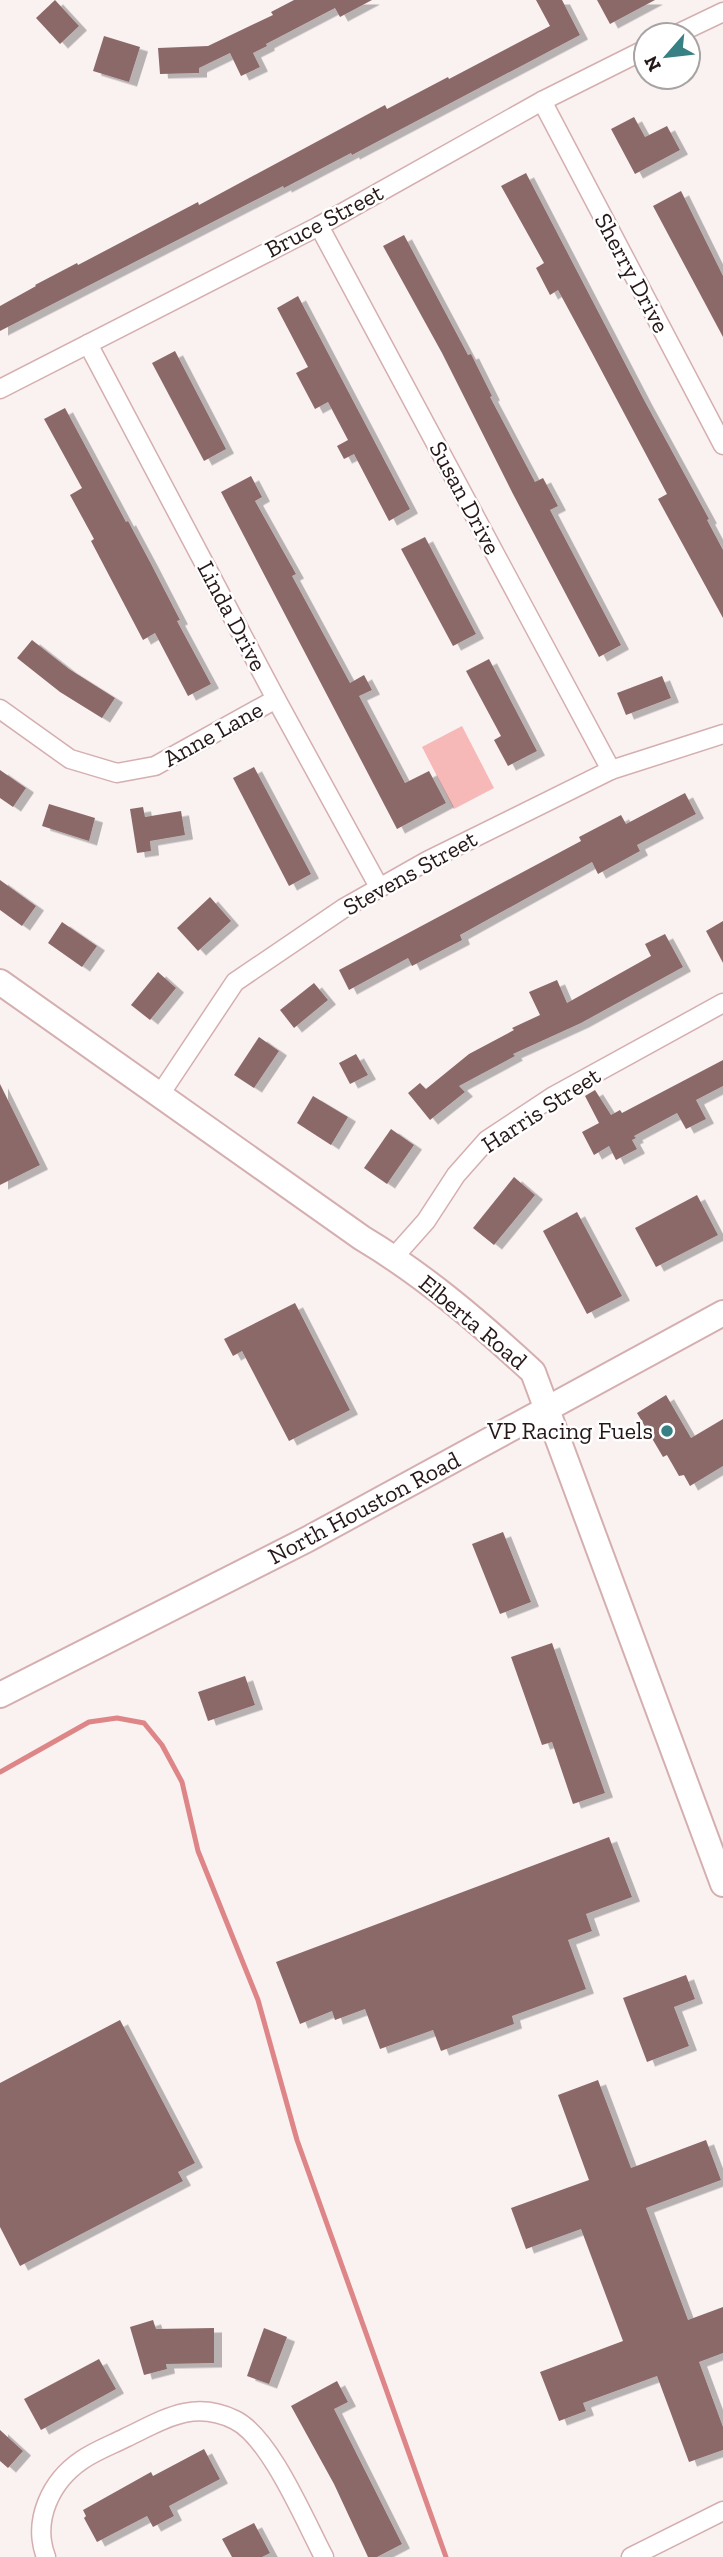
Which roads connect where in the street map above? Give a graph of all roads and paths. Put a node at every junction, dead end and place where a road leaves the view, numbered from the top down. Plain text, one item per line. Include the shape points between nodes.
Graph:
1 (717, 9) edge
2 (698, 21) edge
3 (632, 57) edge
4 (542, 101) junction
5 (319, 226) junction
6 (88, 344) junction
7 (0, 389) edge
8 (723, 445) edge
9 (276, 699) junction
10 (0, 709) edge
11 (723, 734) edge
12 (611, 770) junction
13 (379, 887) junction
14 (0, 982) edge
15 (723, 1003) edge
16 (159, 1096) junction
17 (394, 1257) junction
18 (723, 1313) edge
19 (548, 1409) junction
20 (0, 1695) edge
21 (723, 1884) edge
22 (723, 2511) edge
23 (46, 2557) edge
24 (324, 2557) edge
25 (631, 2557) edge

1 - 2 street
3 - 4 street, Bruce Street
4 - 5 street, Bruce Street
4 - 8 street, Sherry Drive
5 - 6 street, Bruce Street
5 - 12 street, Susan Drive
6 - 7 street, Bruce Street
6 - 9 street, Linda Drive
9 - 10 street, Anne Lane via 155,766 117,773 70,759
9 - 13 street, Linda Drive
11 - 12 street, Stevens Street
12 - 13 street, Stevens Street
13 - 16 street, Stevens Street via 235,982
14 - 16 street, Elberta Road
15 - 17 street, Harris Street via 552,1097 487,1140
16 - 17 street, Elberta Road
17 - 19 street, Elberta Road via 487,1329 533,1372
18 - 19 street, North Houston Road
19 - 20 street, North Houston Road via 308,1539
19 - 21 street, Elberta Road
22 - 25 street
23 - 24 street via 41,2546 42,2519 48,2497 64,2476 83,2459 187,2411 212,2412 253,2431

